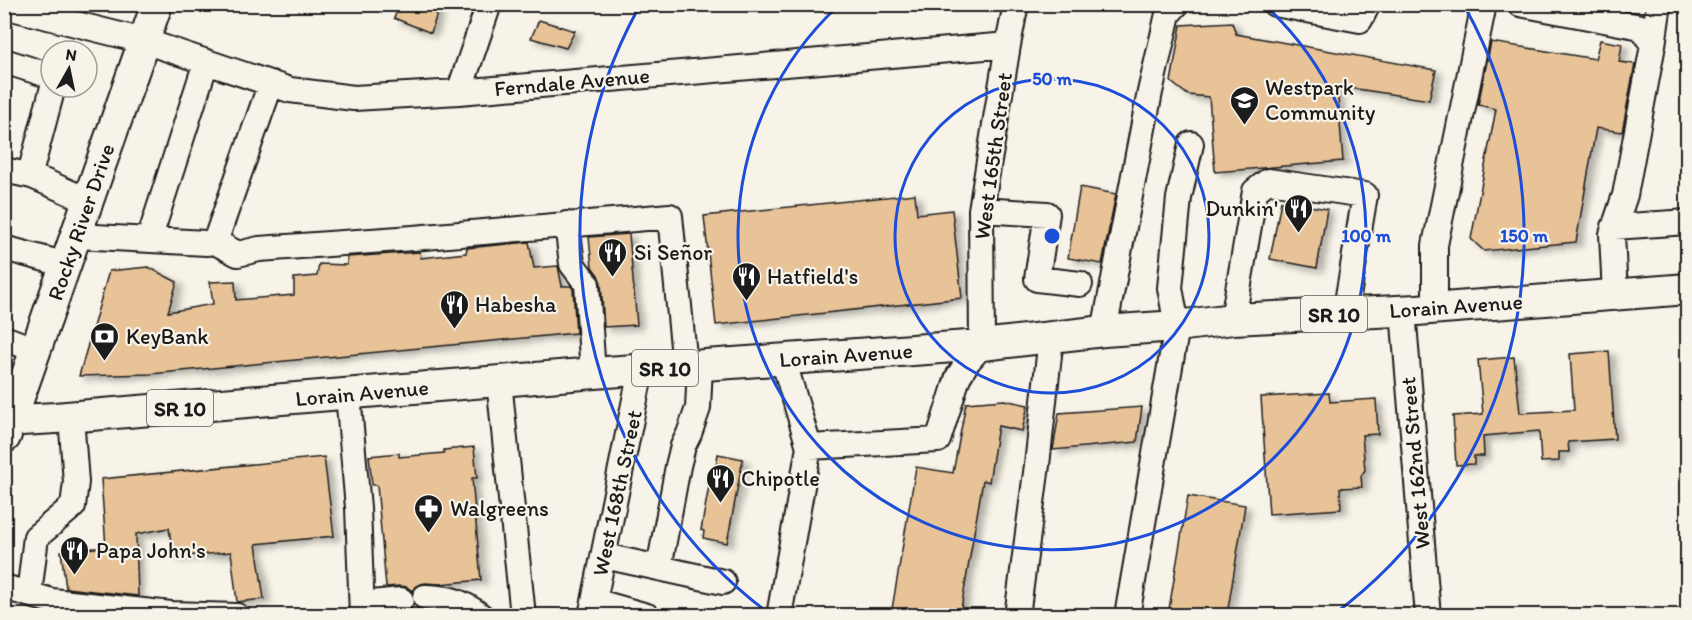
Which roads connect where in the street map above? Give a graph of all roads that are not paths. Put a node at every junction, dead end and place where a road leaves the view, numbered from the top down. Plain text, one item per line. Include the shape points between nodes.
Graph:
1 (157, 4) edge
2 (489, 4) edge
3 (1016, 4) edge
4 (1177, 4) edge
5 (1275, 4) edge
6 (1368, 4) edge
7 (1520, 4) edge
8 (1659, 4) edge
9 (1484, 5) edge
10 (4, 6) edge
11 (144, 41) junction
12 (1008, 45) junction
13 (1653, 45) junction
14 (4, 61) edge
15 (206, 62) junction
16 (39, 72) edge
17 (271, 83) junction
18 (459, 92) junction
19 (49, 99) edge
20 (1191, 144) dead end
21 (4, 170) edge
22 (32, 176) junction
23 (89, 201) junction
24 (981, 210) junction
25 (1688, 222) edge
26 (567, 224) junction
27 (1614, 227) junction
28 (77, 236) junction
29 (149, 240) junction
30 (215, 242) junction
31 (4, 248) edge
32 (67, 265) junction
33 (1080, 284) dead end
34 (1688, 289) edge
35 (1615, 295) junction
36 (1435, 308) junction
37 (1402, 311) junction
38 (1345, 314) junction
39 (1233, 319) junction
40 (1177, 326) junction
41 (1104, 331) junction
42 (1051, 337) junction
43 (4, 338) edge
44 (982, 345) junction
45 (36, 350) junction
46 (783, 359) junction
47 (693, 366) junction
48 (641, 370) junction
49 (593, 374) junction
50 (499, 381) junction
51 (348, 394) junction
52 (71, 417) junction
53 (7, 427) edge
54 (809, 447) junction
55 (604, 556) junction
56 (659, 568) junction
57 (723, 582) dead end
58 (4, 587) edge
59 (29, 594) junction
60 (593, 608) edge
61 (362, 610) edge
62 (237, 615) edge
63 (481, 615) edge
64 (523, 615) edge
65 (647, 615) edge
66 (779, 615) edge
67 (1017, 615) edge
68 (1127, 615) edge
69 (1428, 615) edge

1 - 11 main road, Rocky River Drive
2 - 18 street
3 - 12 street, West 165th Street
4 - 41 street via 1168,14 1150,92
5 - 6 street via 1360,20
7 - 13 street via 1641,27
8 - 13 street
9 - 36 street via 1434,245
10 - 11 street, Ferndale Avenue
11 - 15 street, Ferndale Avenue
11 - 23 main road, Rocky River Drive
12 - 18 street, Ferndale Avenue
12 - 24 street, West 165th Street
13 - 27 street via 1625,195
14 - 16 street
15 - 17 street, Ferndale Avenue
15 - 29 street
17 - 18 street, Ferndale Avenue via 290,90 354,98
17 - 30 street
19 - 22 street
20 - 40 street via 1179,198 1170,288
21 - 22 street
22 - 23 street
23 - 28 main road, Rocky River Drive
24 - 33 street via 1047,214 1037,279
24 - 44 street, West 165th Street
25 - 27 street
26 - 30 street via 259,249 238,254
26 - 47 street via 670,216
26 - 49 street via 572,264 587,284
27 - 35 street
28 - 29 street
28 - 32 main road, Rocky River Drive
29 - 30 street
31 - 32 street
32 - 45 main road, Rocky River Drive
34 - 35 main road, Lorain Avenue / SR 10
35 - 36 main road, Lorain Avenue / SR 10
36 - 37 main road, Lorain Avenue / SR 10
37 - 38 main road, Lorain Avenue / SR 10
37 - 69 street, West 162nd Street
38 - 39 main road, Lorain Avenue / SR 10
38 - 39 street via 1365,195 1268,180 1255,191
39 - 40 main road, Lorain Avenue / SR 10
40 - 41 main road, Lorain Avenue / SR 10
40 - 68 street
41 - 42 main road, Lorain Avenue / SR 10
42 - 44 main road, Lorain Avenue / SR 10
42 - 67 street
43 - 45 street
44 - 46 main road, Lorain Avenue / SR 10
44 - 54 street via 958,377 938,440
45 - 53 main road, Rocky River Drive
46 - 47 main road, Lorain Avenue / SR 10
46 - 54 street
47 - 48 main road, Lorain Avenue / SR 10
47 - 56 street via 698,408 678,465
48 - 49 main road, Lorain Avenue / SR 10
48 - 55 street, West 168th Street
49 - 50 main road, Lorain Avenue / SR 10
50 - 51 main road, Lorain Avenue / SR 10
50 - 64 street
51 - 52 main road, Lorain Avenue / SR 10
51 - 61 street
52 - 53 main road, Lorain Avenue / SR 10
52 - 59 street via 76,482 73,506 36,537
54 - 66 street
55 - 56 street
55 - 60 street, West 168th Street
56 - 57 street
58 - 59 street
59 - 62 street via 52,601 159,613
60 - 65 street
61 - 63 street via 413,599 454,599

